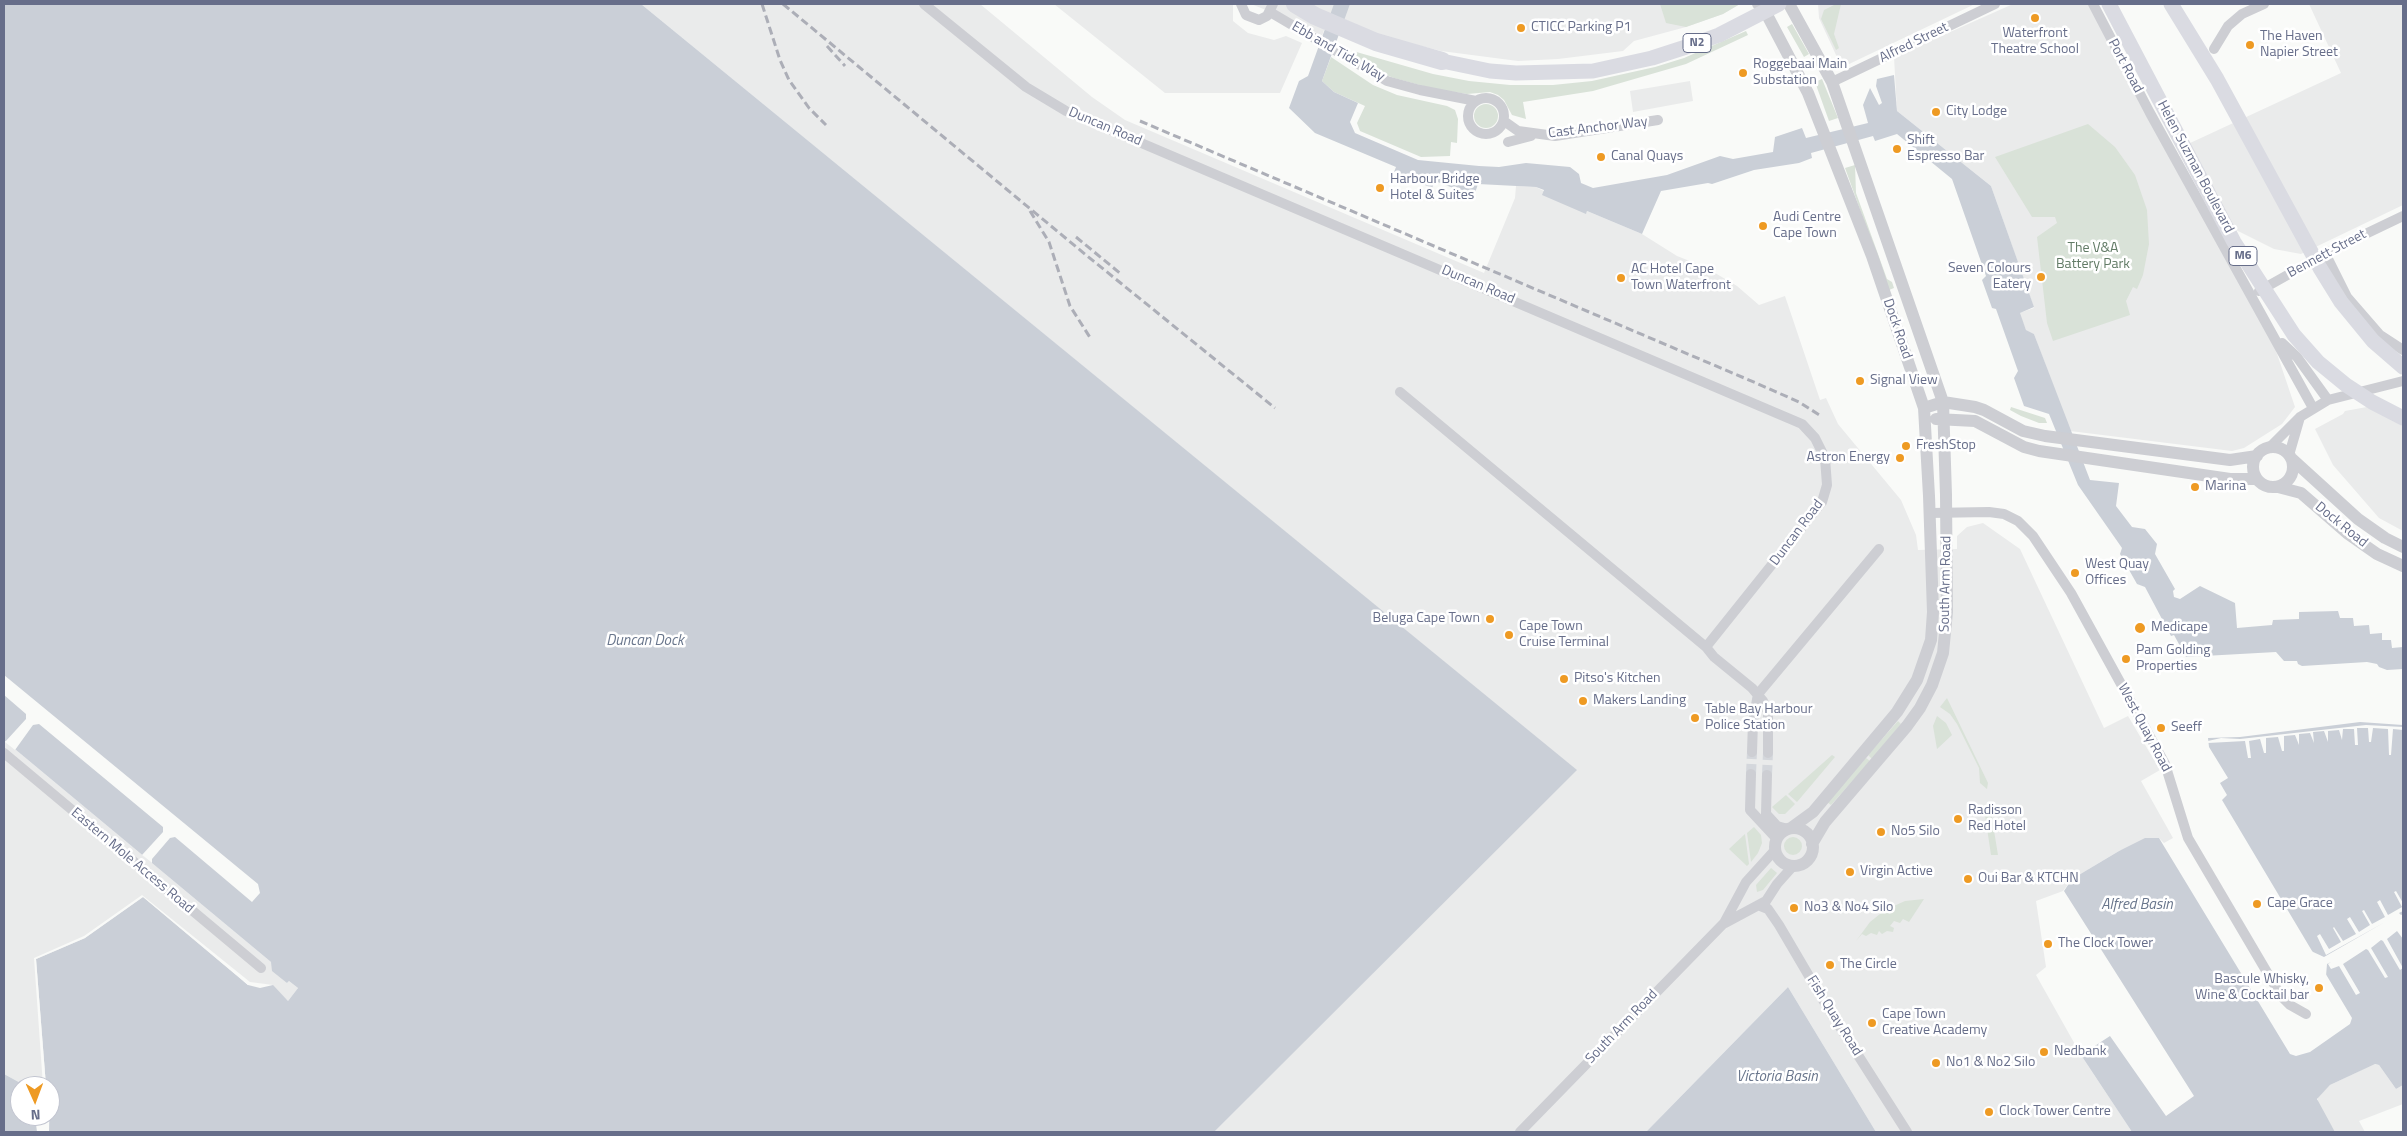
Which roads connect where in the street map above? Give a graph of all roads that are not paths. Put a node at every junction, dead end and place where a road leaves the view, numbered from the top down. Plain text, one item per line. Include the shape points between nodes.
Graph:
1 (924, 4) edge
2 (1241, 4) edge
3 (1295, 4) edge
4 (1779, 4) edge
5 (1789, 4) edge
6 (1995, 4) edge
7 (2093, 4) edge
8 (2109, 4) edge
9 (2171, 4) edge
10 (2237, 4) edge
11 (2264, 4) edge
12 (1271, 8) edge
13 (1762, 8) edge
14 (2242, 14) junction
15 (2214, 49) dead end
16 (1442, 61) joint
17 (1832, 82) junction
18 (1436, 94) junction
19 (1476, 101) junction
20 (1468, 116) junction
21 (1658, 120) dead end
22 (1503, 122) junction
23 (1492, 133) junction
24 (1539, 135) junction
25 (1508, 142) junction
26 (2403, 216) edge
27 (2325, 253) junction
28 (2252, 296) junction
29 (2275, 337) junction
30 (2403, 350) edge
31 (2403, 367) edge
32 (2403, 381) edge
33 (1400, 392) dead end
34 (2328, 400) junction
35 (1943, 402) junction
36 (2313, 408) junction
37 (1925, 413) junction
38 (2300, 417) junction
39 (2403, 418) edge
40 (1944, 419) junction
41 (2269, 448) junction
42 (2257, 456) junction
43 (2290, 457) junction
44 (2256, 479) junction
45 (2278, 487) junction
46 (1946, 512) junction
47 (1930, 513) junction
48 (2403, 548) edge
49 (1880, 550) dead end
50 (2403, 566) edge
51 (1706, 647) junction
52 (1758, 694) junction
53 (1752, 752) tunnel mouth
54 (1768, 752) tunnel mouth
55 (4, 753) edge
56 (1751, 774) tunnel mouth
57 (1767, 774) tunnel mouth
58 (1789, 828) junction
59 (1812, 844) junction
60 (1776, 845) junction
61 (1794, 865) junction
62 (1742, 892) junction
63 (1757, 905) junction
64 (1724, 923) junction
65 (261, 968) dead end
66 (2306, 1014) dead end
67 (1520, 1132) edge
68 (1907, 1132) edge

1 - 51 street, Duncan Road via 1026,87 1066,111 1802,424 1815,438 1825,458 1828,484 1822,502
2 - 12 street via 1246,15 1254,20 1263,18
3 - 16 highway, N2 via 1376,42
4 - 13 main road, N2
5 - 17 street, Dock Road
6 - 17 street, Alfred Street
7 - 28 street, Port Road via 2145,105
8 - 39 main road, Helen Suzman Boulevard / M6 via 2234,242 2294,335 2318,362 2346,385
9 - 31 main road via 2217,79 2341,302 2373,340
10 - 14 street
11 - 14 street
12 - 18 street, Ebb and Tide Way via 1387,81
13 - 16 main road, N2 via 1719,35 1652,58 1583,72 1490,71
13 - 37 street, Dock Road via 1808,93 1872,256
14 - 15 street via 2228,26
17 - 35 street, Dock Road
18 - 19 street, Ebb and Tide Way
18 - 20 street, Ebb and Tide Way via 1457,102
19 - 20 street via 1471,105
19 - 22 street via 1494,100 1503,108
20 - 23 street via 1475,131
21 - 24 street, Cast Anchor Way via 1558,136
22 - 23 street
22 - 24 street, Cast Anchor Way via 1518,131
22 - 25 street
23 - 25 street
24 - 25 street, Cast Anchor Way
26 - 27 street, Bennett Street
27 - 28 street, Bennett Street
27 - 30 street via 2347,297 2380,335
28 - 29 street, Port Road
29 - 34 street, Port Road via 2297,357
29 - 36 street, Port Road
32 - 34 street
33 - 51 street
34 - 36 street
35 - 37 street
35 - 40 street, South Arm Road
35 - 42 street via 1984,410 2023,431 2046,436 2230,460
36 - 38 street
37 - 40 street
37 - 47 street, South Arm Road
38 - 41 street
38 - 43 street
40 - 44 street via 1975,421 2024,447 2058,454 2230,479
40 - 46 street, South Arm Road
41 - 42 street
41 - 43 street via 2277,448
42 - 44 street via 2253,467
43 - 45 street via 2293,473 2290,480
43 - 48 street, Dock Road via 2358,519
44 - 45 street via 2267,487
45 - 50 street, Dock Road via 2301,493 2347,533 2377,554
46 - 47 street, West Quay Road
46 - 59 street, South Arm Road via 1946,628 1943,653 1932,685 1907,726 1825,822
46 - 66 street, West Quay Road via 2004,514 2018,521 2033,536 2071,593 2165,764 2188,838 2281,996
47 - 58 street, South Arm Road via 1931,640 1917,680 1897,712 1813,812
49 - 52 street
51 - 52 street
52 - 53 street
52 - 54 street via 1768,712
55 - 65 street, Eastern Mole Access Road
56 - 60 street via 1750,810
57 - 58 street via 1766,814 1777,826
58 - 59 street via 1806,833
58 - 60 street
59 - 61 street via 1808,859
60 - 61 street via 1782,861
60 - 62 street, South Arm Road via 1746,882
61 - 63 street, South Arm Road via 1768,898
62 - 63 street, Fish Quay Road via 1746,901
62 - 64 street, South Arm Road
63 - 64 street, South Arm Road
63 - 68 street, Fish Quay Road via 1768,909 1779,925
64 - 67 street, South Arm Road

